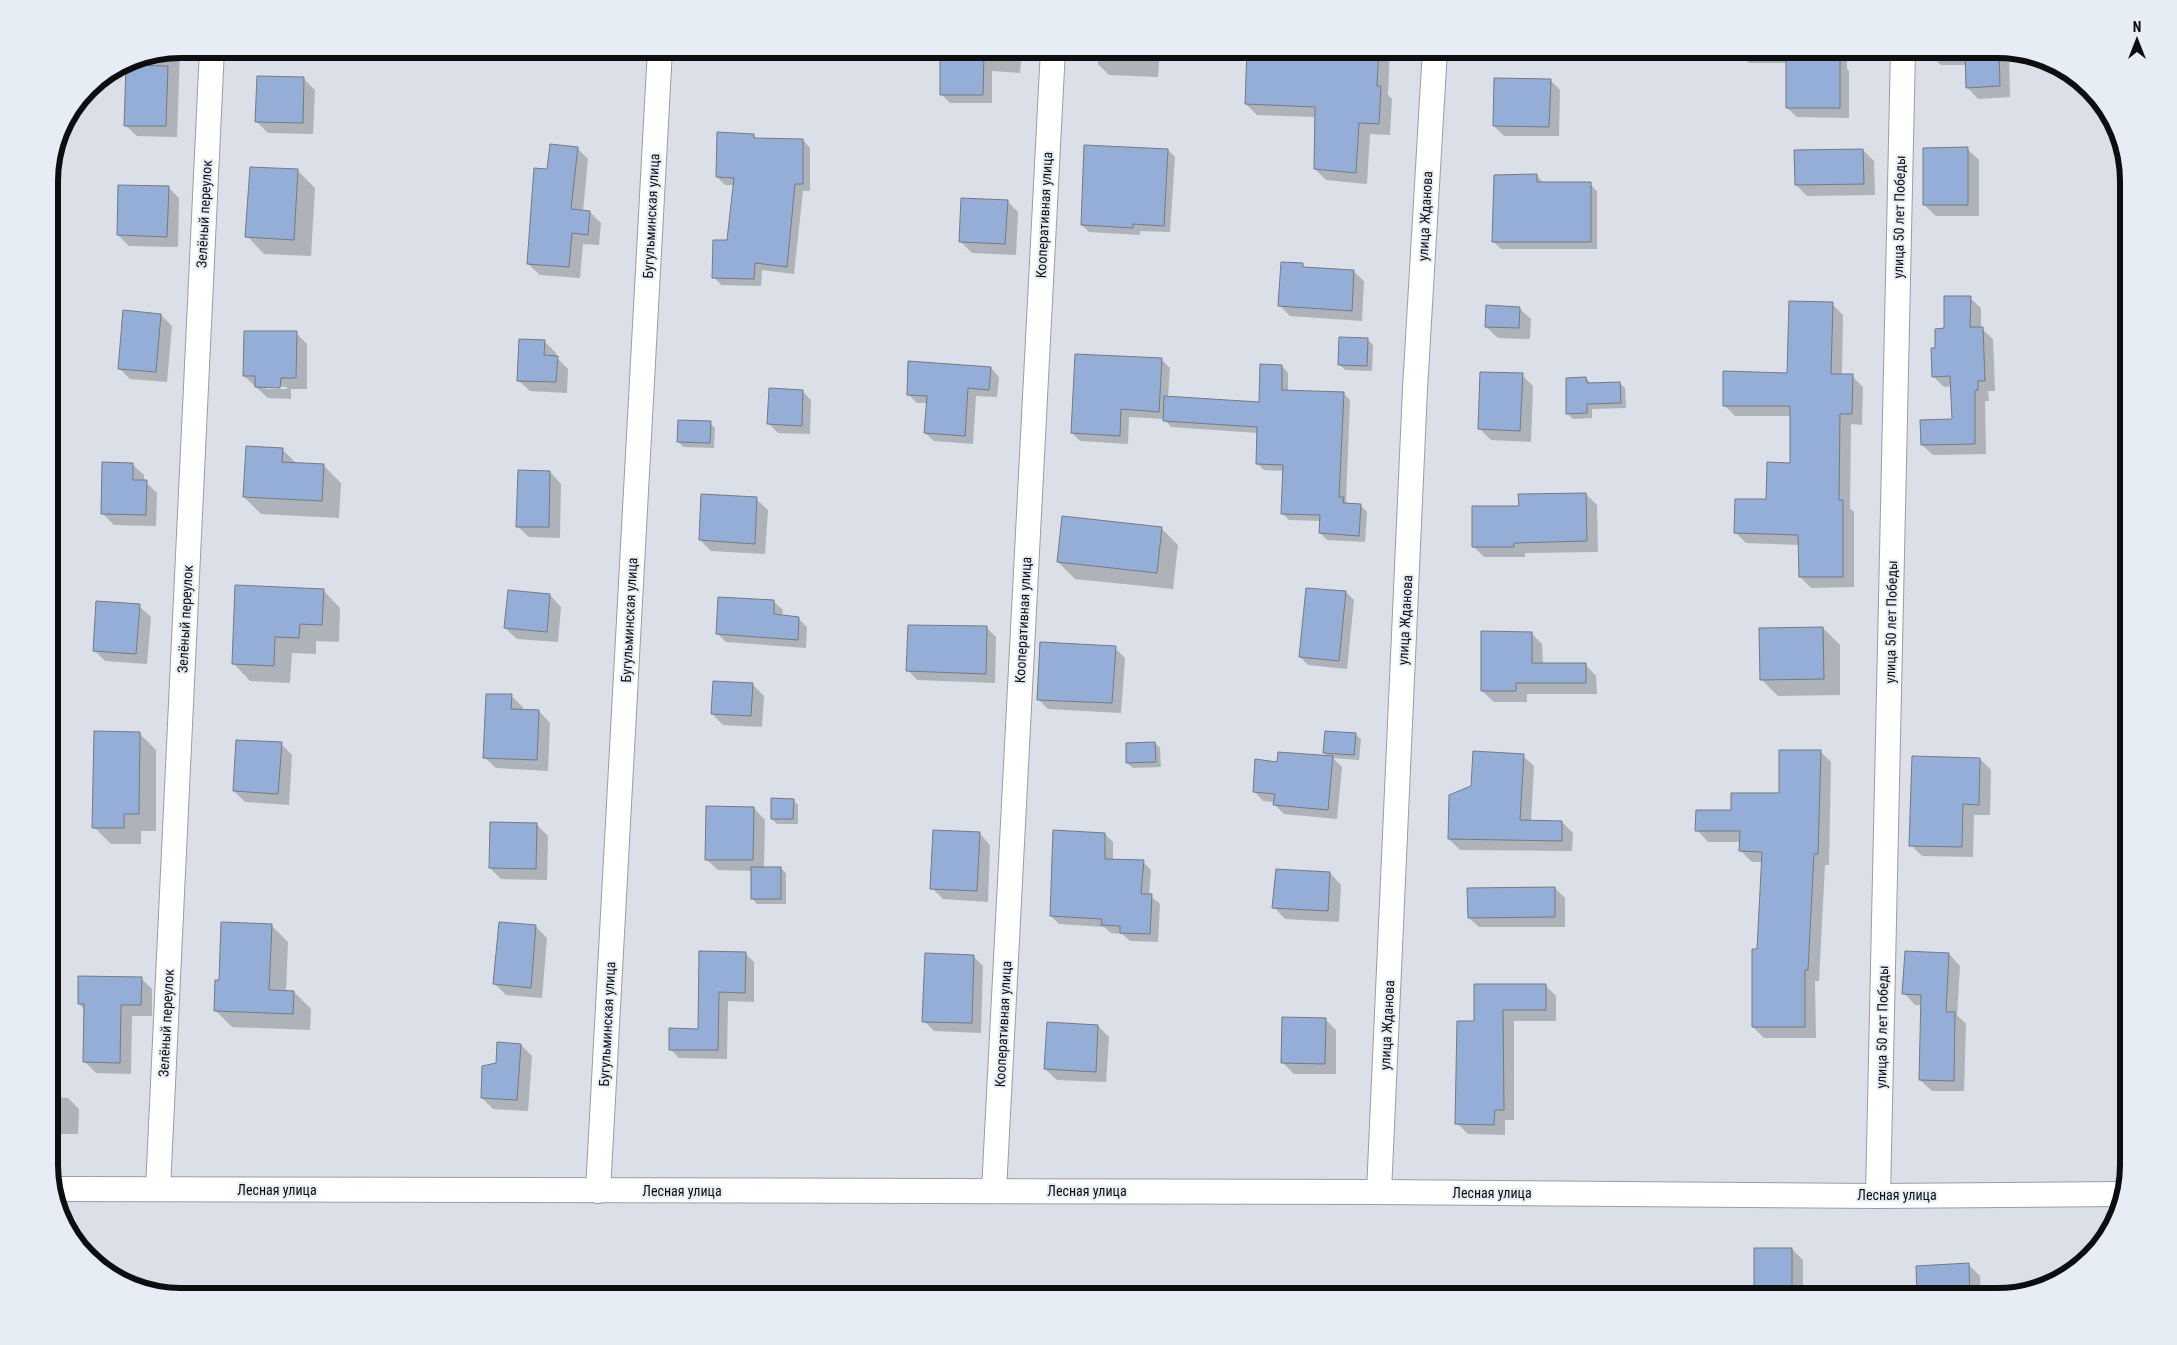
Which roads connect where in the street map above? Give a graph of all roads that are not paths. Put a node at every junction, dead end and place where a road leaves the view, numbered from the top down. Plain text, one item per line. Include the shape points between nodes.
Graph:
1 (212, 58) edge
2 (660, 58) edge
3 (1052, 58) edge
4 (1434, 58) edge
5 (1903, 58) edge
6 (60, 1188) edge
7 (158, 1189) junction
8 (598, 1191) junction
9 (994, 1191) junction
10 (1379, 1192) junction
11 (2115, 1194) edge
12 (1878, 1196) junction

1 - 7 street, Зелёный переулок
2 - 8 street, Бугульминская улица
3 - 9 street, Кооперативная улица
4 - 10 street, улица Жданова via 1414,409
5 - 12 street, улица 50 лет Победы
6 - 7 street, Лесная улица
7 - 8 street, Лесная улица
8 - 9 street, Лесная улица
9 - 10 street, Лесная улица
10 - 12 street, Лесная улица
11 - 12 street, Лесная улица

